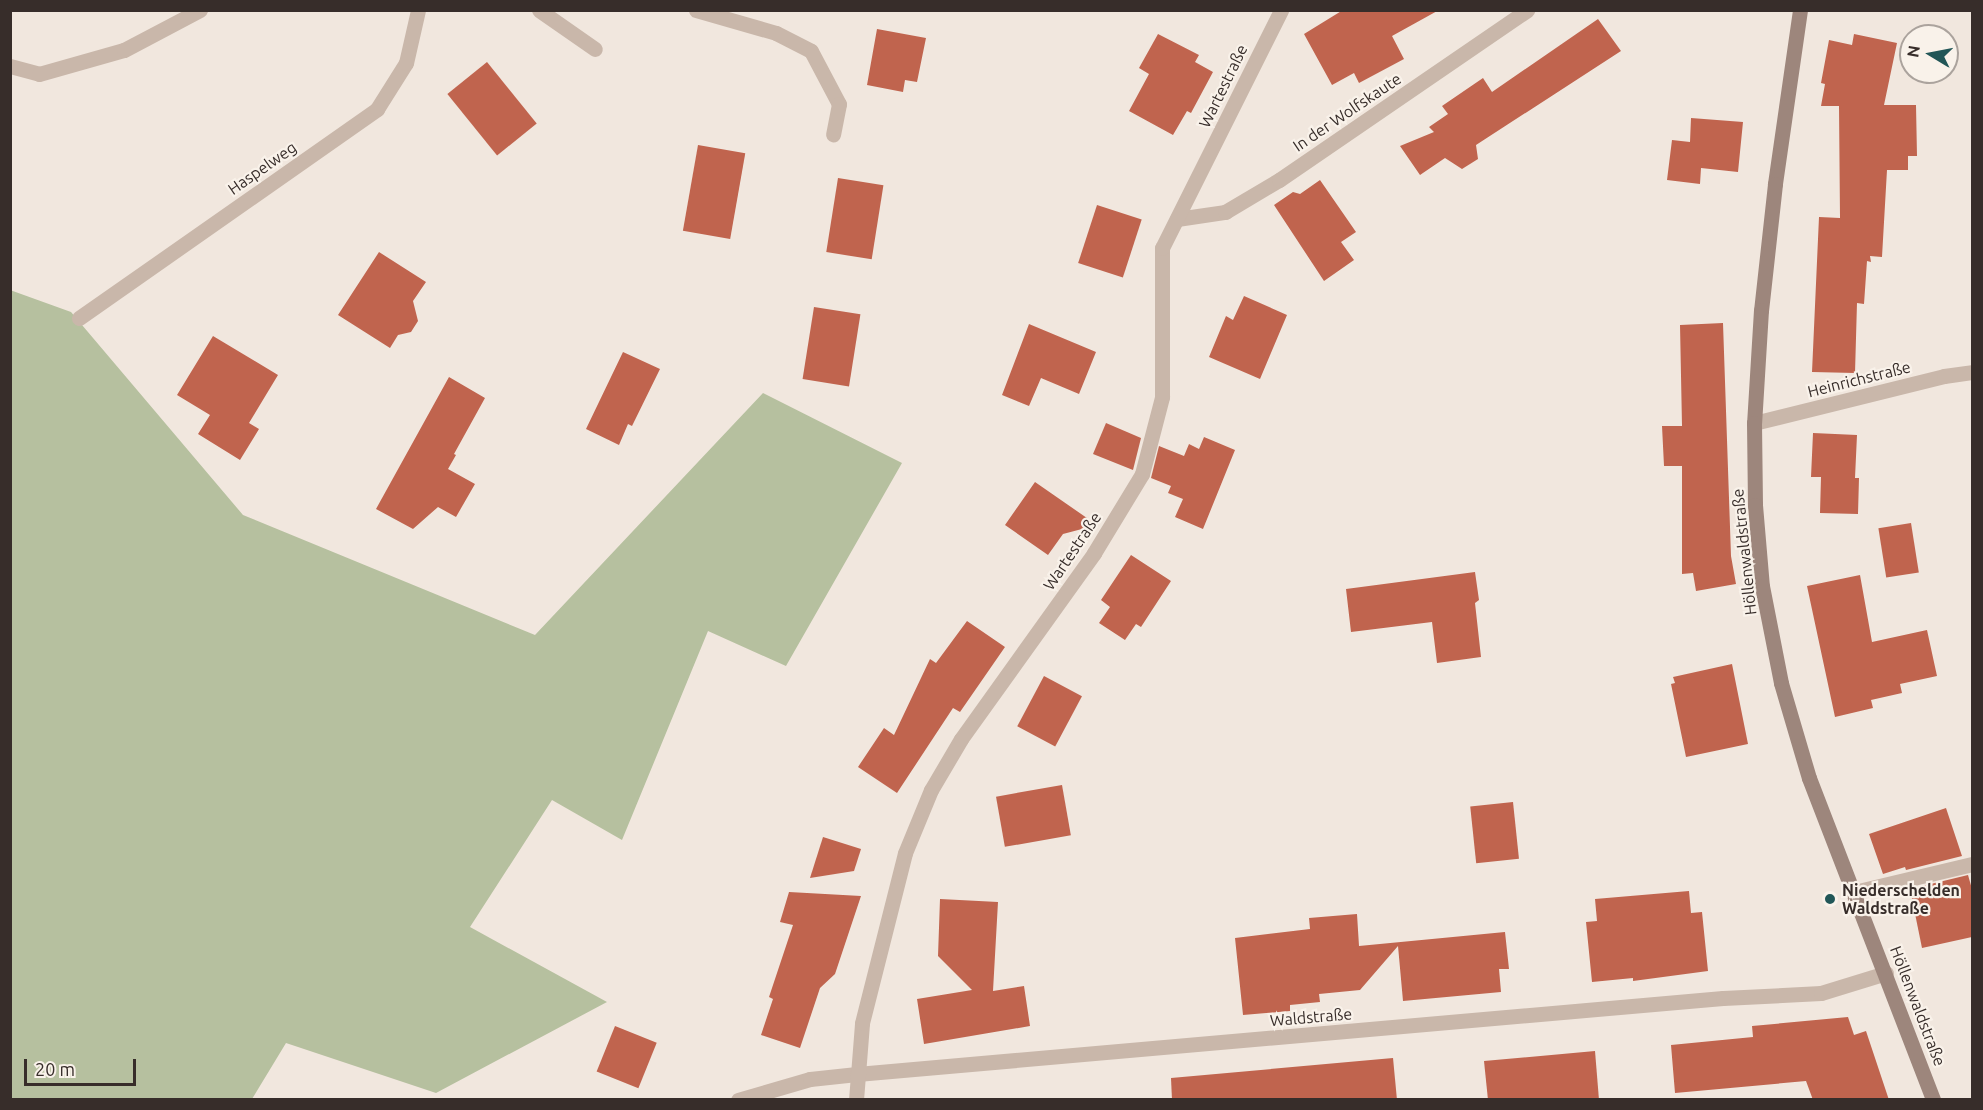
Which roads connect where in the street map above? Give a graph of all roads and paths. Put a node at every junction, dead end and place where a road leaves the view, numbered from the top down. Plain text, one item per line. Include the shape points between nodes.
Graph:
1 (200, 10) edge
2 (418, 10) edge
3 (539, 10) edge
4 (696, 10) edge
5 (1281, 10) edge
6 (1527, 10) edge
7 (1800, 10) edge
8 (595, 49) dead end
9 (10, 66) edge
10 (833, 134) dead end
11 (1177, 219) junction
12 (79, 318) dead end
13 (1972, 372) edge
14 (1754, 423) junction
15 (1972, 864) edge
16 (1854, 892) junction
17 (1886, 973) junction
18 (857, 1074) junction
19 (738, 1100) edge
20 (856, 1100) edge
21 (1933, 1100) edge

1 - 9 street via 124,50 39,74
2 - 12 street, Haspelweg via 406,63 377,109
3 - 8 street
4 - 10 street via 776,33 812,51 839,104
5 - 11 street, Wartestraße
6 - 11 street, In der Wolfskaute via 1280,180 1225,212
7 - 14 street, Höllenwaldstraße via 1774,184
11 - 18 street, Wartestraße via 1162,248 1162,397 1142,474 1094,553 961,740 931,790 905,854 862,1023
13 - 14 street, Heinrichstraße
14 - 16 street, Höllenwaldstraße via 1755,505 1762,586 1781,683 1809,778
15 - 16 street
16 - 17 street, Höllenwaldstraße
17 - 18 street, Waldstraße via 1821,993 1700,1000
17 - 21 street, Höllenwaldstraße
18 - 19 street, Waldstraße via 810,1079
18 - 20 street, Wartestraße

